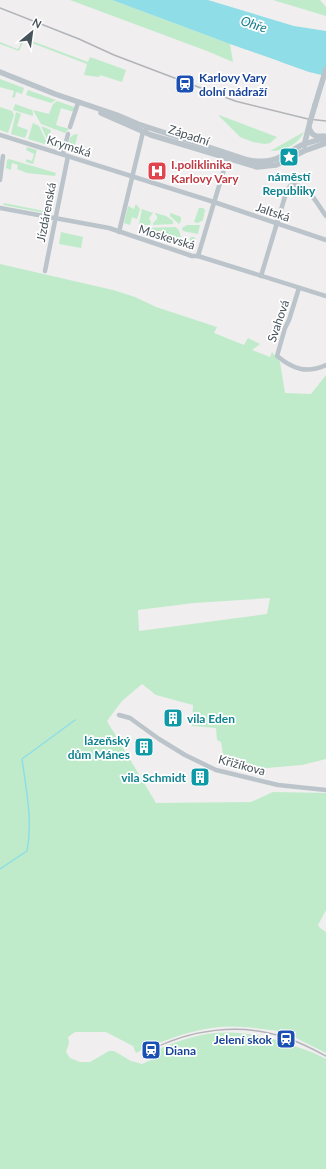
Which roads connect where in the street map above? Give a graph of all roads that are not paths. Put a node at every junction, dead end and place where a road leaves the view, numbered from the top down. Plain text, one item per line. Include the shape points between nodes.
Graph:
1 (326, 69) edge
2 (0, 72) edge
3 (78, 103) junction
4 (309, 125) junction
5 (70, 127) dead end
6 (158, 131) junction
7 (144, 132) junction
8 (0, 134) edge
9 (68, 134) dead end
10 (326, 137) edge
11 (326, 143) edge
12 (304, 148) junction
13 (63, 154) junction
14 (3, 156) dead end
15 (68, 156) junction
16 (228, 157) junction
17 (132, 177) junction
18 (0, 180) edge
19 (214, 202) junction
20 (0, 208) edge
21 (326, 216) edge
22 (55, 218) junction
23 (276, 224) junction
24 (119, 232) junction
25 (326, 240) edge
26 (198, 256) junction
27 (44, 271) dead end
28 (261, 276) junction
29 (300, 288) junction
30 (326, 296) edge
31 (326, 365) edge
32 (119, 715) dead end
33 (326, 790) edge

1 - 4 street, bridge
2 - 3 street, Západní
3 - 5 street
3 - 6 street, Západní
3 - 7 street, Západní
4 - 10 street via 311,133 316,137
4 - 12 street
6 - 7 street, Západní
6 - 16 street, Západní
7 - 16 street, Západní
7 - 17 street
8 - 13 street, Krymská
9 - 13 street
10 - 12 street
11 - 12 street
12 - 16 street via 268,167 258,167
13 - 15 street, Krymská
14 - 18 street
15 - 17 street, Krymská
15 - 22 street, Jízdárenská
16 - 19 street
17 - 19 street, Jaltská
17 - 24 street
19 - 23 street, Jaltská
19 - 26 street
20 - 22 street, Moskevská
21 - 23 street via 302,186 290,186
22 - 24 street, Moskevská
22 - 27 street, Jízdárenská
23 - 25 street, Jaltská
23 - 28 street
24 - 26 street, Moskevská
26 - 28 street, Moskevská
28 - 29 street, Moskevská
29 - 30 street, Moskevská
29 - 31 street, Svahová via 278,356 287,364 300,369 313,370
32 - 33 street, Křižíkova via 130,718 185,755 216,770 278,785

